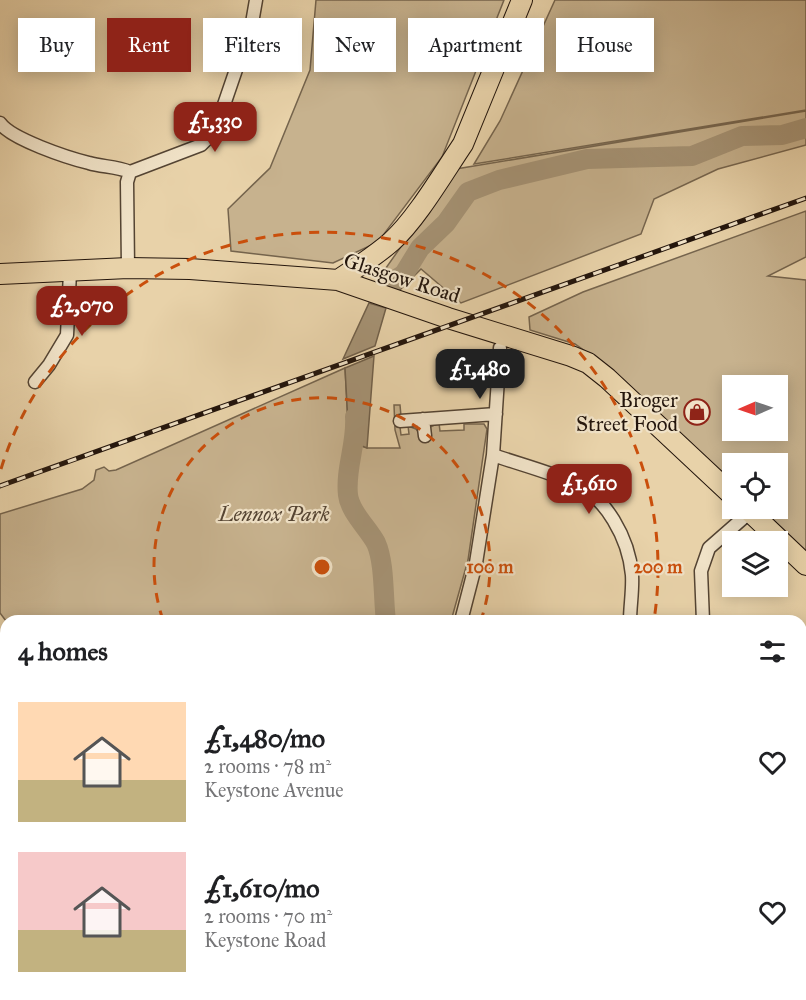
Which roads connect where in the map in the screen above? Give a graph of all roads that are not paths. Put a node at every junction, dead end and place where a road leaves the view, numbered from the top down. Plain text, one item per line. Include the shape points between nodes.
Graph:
1 (256, 0) edge
2 (522, 0) edge
3 (0, 123) edge
4 (129, 172) junction
5 (128, 268) junction
6 (70, 272) junction
7 (0, 274) edge
8 (338, 280) junction
9 (500, 348) dead end
10 (35, 382) dead end
11 (496, 414) junction
12 (423, 419) junction
13 (400, 421) dead end
14 (425, 436) dead end
15 (493, 455) junction
16 (722, 486) edge
17 (739, 519) edge
18 (757, 519) edge
19 (806, 565) edge
20 (463, 615) edge
21 (630, 615) edge
22 (703, 615) edge

1 - 4 street via 252,23 215,131 201,145
2 - 8 main road via 463,144 392,242
3 - 4 street via 42,147
4 - 5 street
5 - 6 main road, Glasgow Road
5 - 8 main road, Glasgow Road
6 - 7 main road, Glasgow Road
6 - 10 street via 67,335
8 - 16 main road, Glasgow Road via 588,363
9 - 11 street
11 - 12 street
11 - 15 street
12 - 13 street
12 - 14 street
15 - 20 street via 476,563
15 - 21 street via 573,482 608,512 624,542 632,575
17 - 22 street via 709,548 701,571
18 - 19 main road

